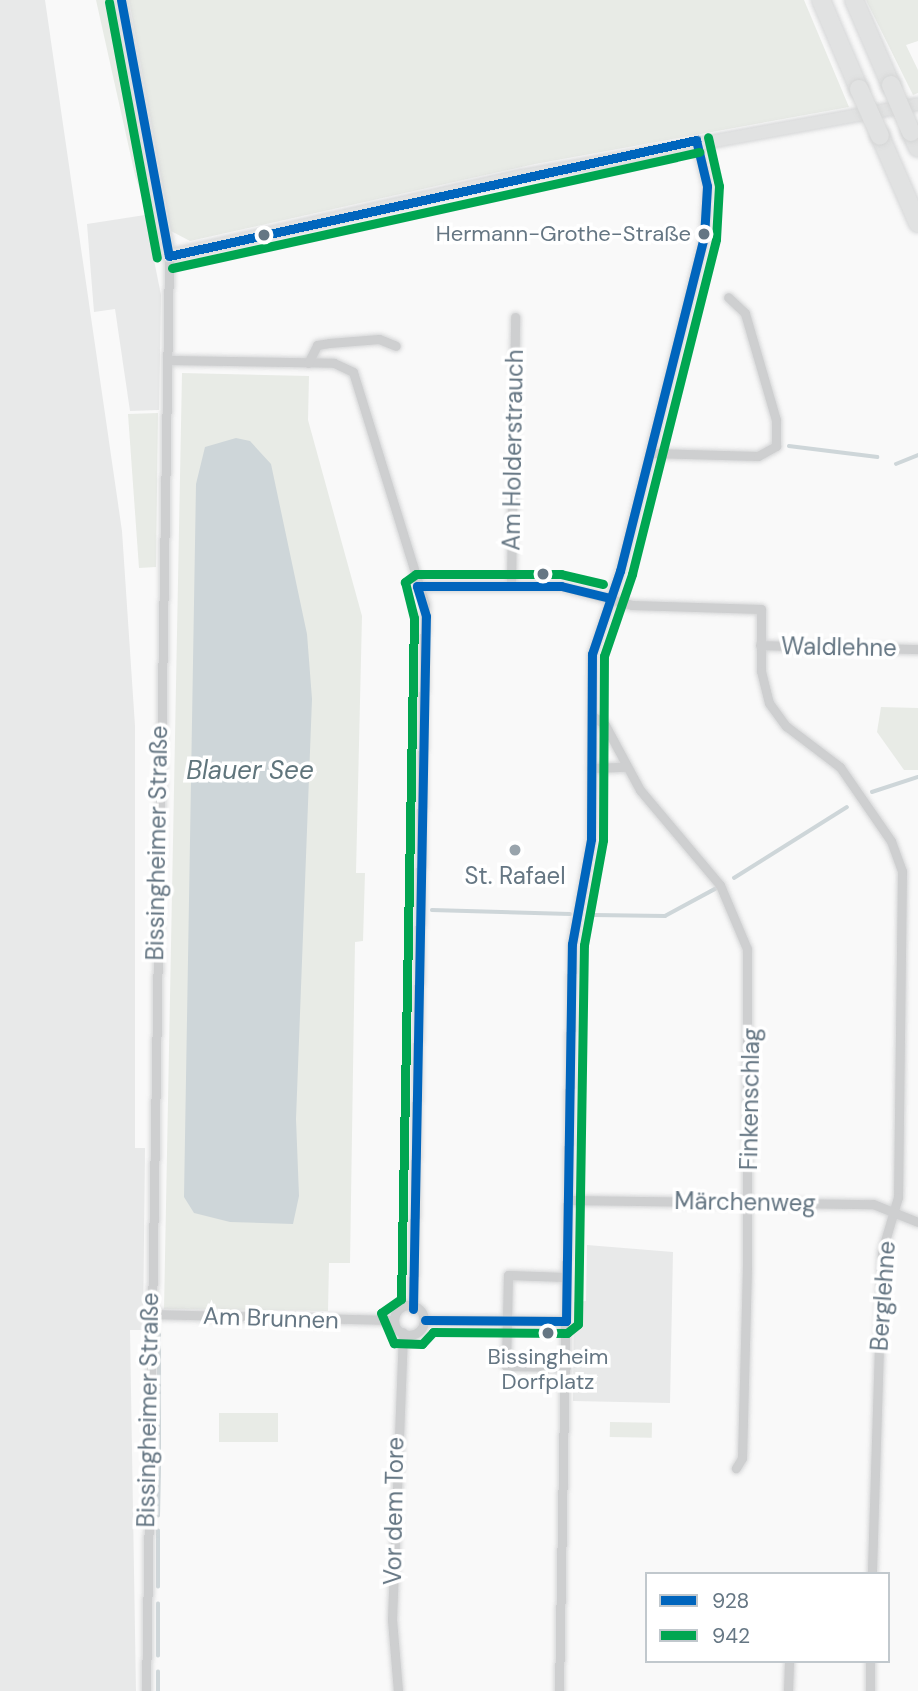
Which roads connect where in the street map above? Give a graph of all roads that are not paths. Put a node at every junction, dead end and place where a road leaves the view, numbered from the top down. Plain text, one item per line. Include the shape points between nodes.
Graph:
1 (121, 0) edge
2 (821, 0) edge
3 (854, 0) edge
4 (918, 104) edge
5 (696, 140) junction
6 (915, 140) edge
7 (918, 223) edge
8 (169, 256) junction
9 (729, 297) dead end
10 (515, 317) dead end
11 (396, 346) dead end
12 (170, 360) junction
13 (308, 363) junction
14 (651, 453) junction
15 (511, 584) junction
16 (417, 586) junction
17 (610, 598) junction
18 (760, 645) junction
19 (918, 649) edge
20 (593, 716) junction
21 (626, 767) junction
22 (591, 768) junction
23 (568, 1200) junction
24 (748, 1202) junction
25 (893, 1215) junction
26 (918, 1222) edge
27 (566, 1277) junction
28 (413, 1309) junction
29 (150, 1314) junction
30 (392, 1320) junction
31 (425, 1320) junction
32 (507, 1320) junction
33 (566, 1321) junction
34 (403, 1332) junction
35 (566, 1367) junction
36 (736, 1468) dead end
37 (872, 1572) edge
38 (789, 1663) edge
39 (870, 1663) edge
40 (146, 1691) edge
41 (398, 1691) edge
42 (559, 1691) edge
43 (788, 1691) edge
44 (870, 1691) edge

1 - 8 street, Bissingheimer Straße
2 - 7 highway, bridge
3 - 6 highway, bridge
4 - 5 street
5 - 8 street
5 - 14 street via 707,216
8 - 12 street, Bissingheimer Straße
9 - 14 street via 745,313 776,420 776,446 758,456
10 - 15 street, Am Holderstrauch
11 - 13 street via 379,340 317,345
12 - 13 street
12 - 29 street, Bissingheimer Straße via 163,389
13 - 16 street via 353,372
14 - 17 street
15 - 16 street
15 - 17 street via 561,586
16 - 28 street via 426,616
17 - 18 street, Berglehne via 668,608 761,609
17 - 20 street via 592,654
18 - 19 street, Waldlehne
18 - 25 street, Berglehne via 769,703 867,798 902,871
20 - 21 street, Finkenschlag via 605,725
20 - 22 street
21 - 22 street
21 - 24 street, Finkenschlag via 720,885 747,949
22 - 23 street via 591,839 572,944
23 - 24 street, Märchenweg
23 - 27 street
24 - 25 street, Märchenweg via 873,1204
24 - 36 street, Finkenschlag via 742,1458
25 - 26 street, Märchenweg
25 - 37 street, Berglehne via 882,1251
27 - 32 street via 508,1275
27 - 33 street
28 - 30 street, Am Brunnen via 398,1309
28 - 31 street
29 - 30 street, Am Brunnen
29 - 40 street, Bissingheimer Straße
30 - 34 street
31 - 32 street
31 - 34 street via 419,1332
32 - 33 street
32 - 35 street via 506,1366
33 - 35 street
34 - 41 street, Vor dem Tore via 393,1605
35 - 42 street
38 - 43 street
39 - 44 street

